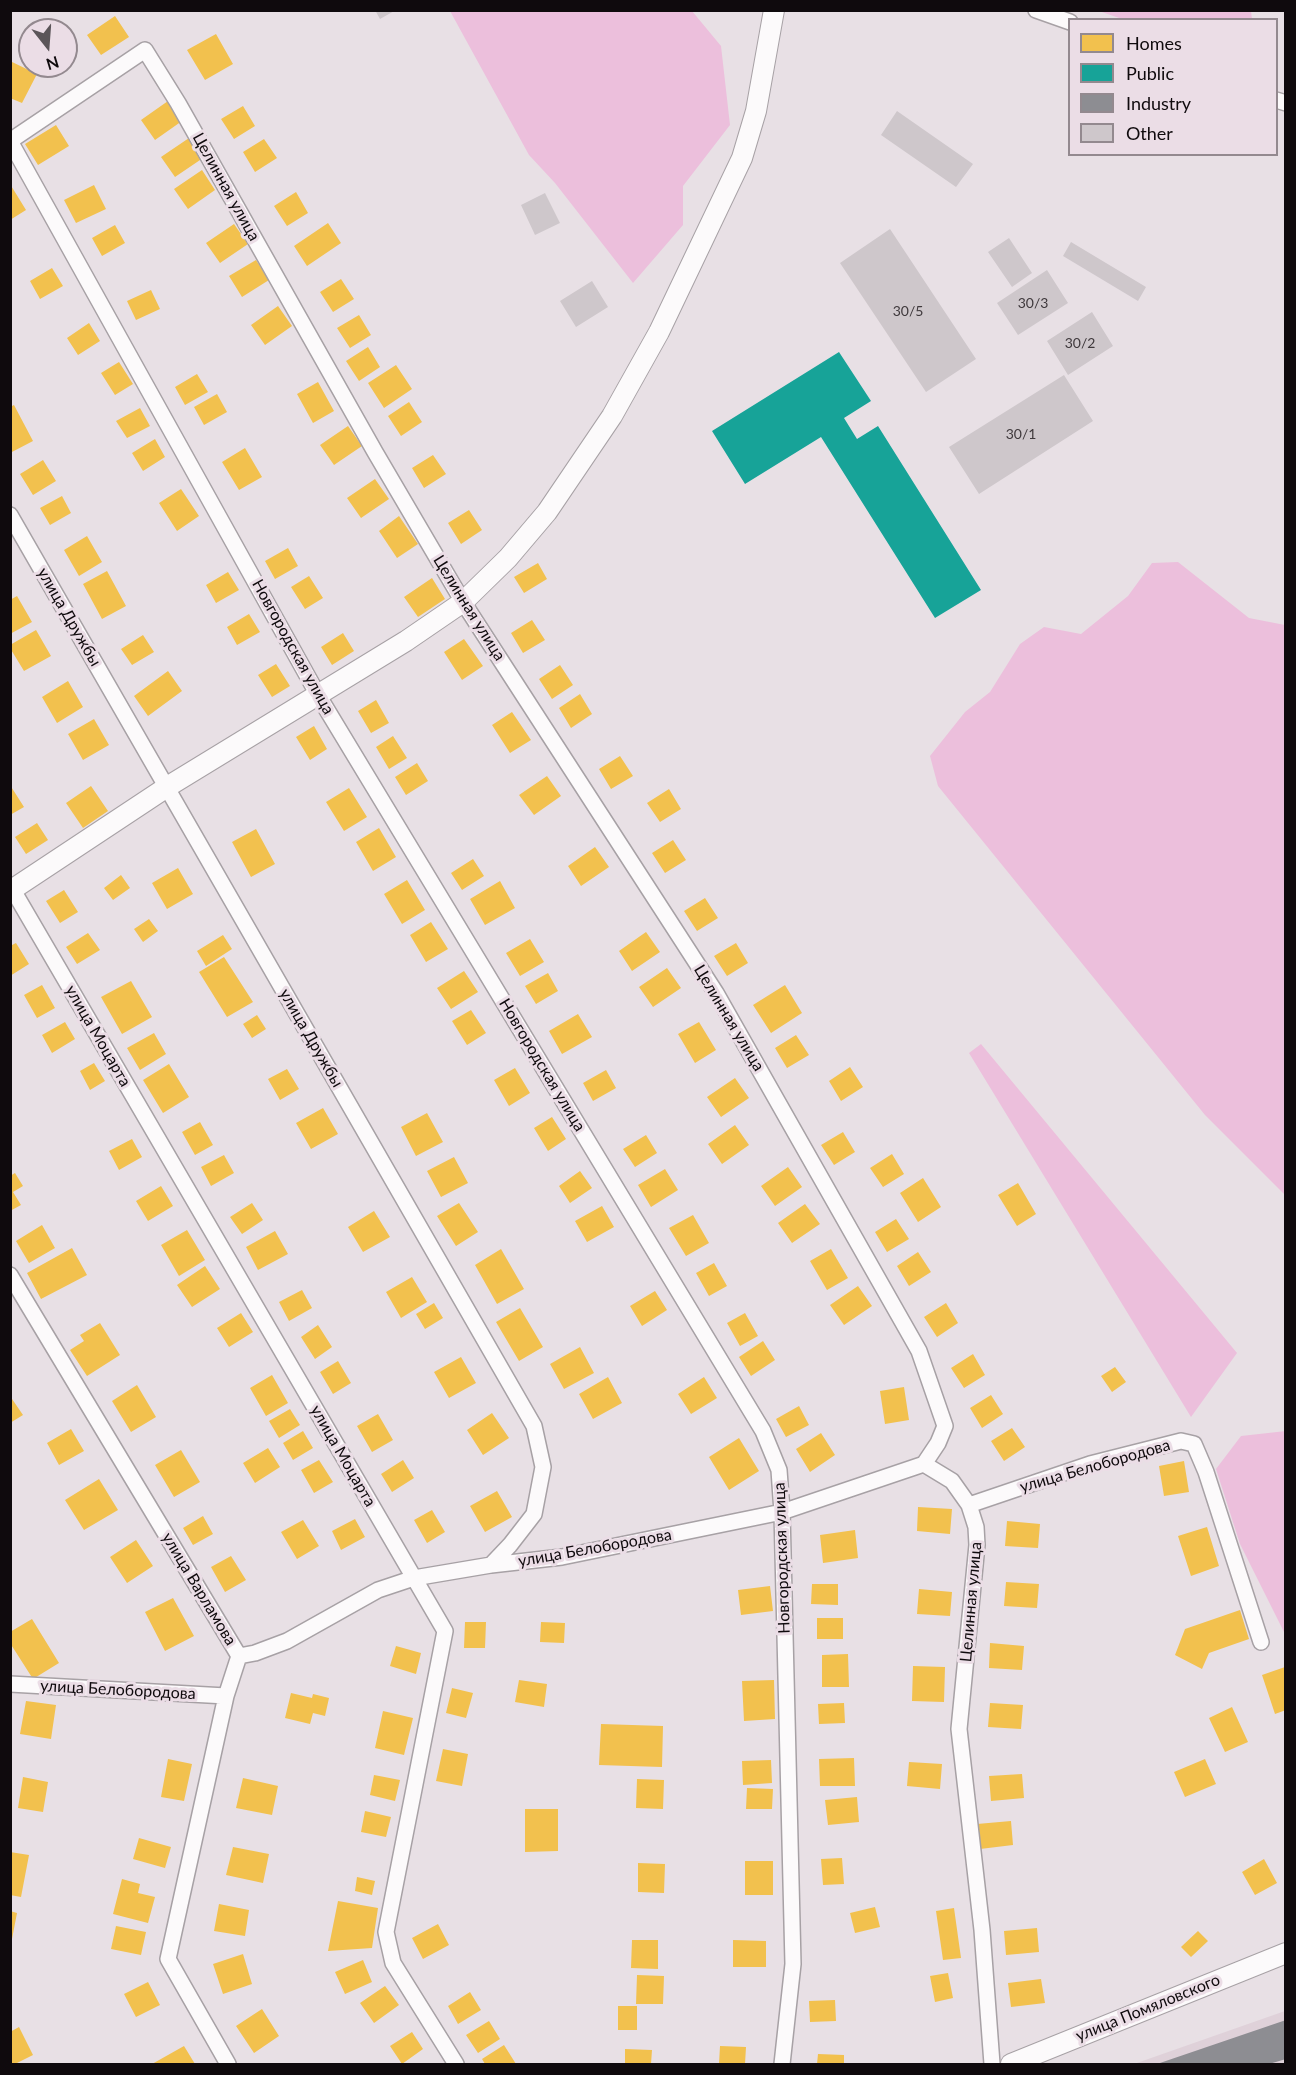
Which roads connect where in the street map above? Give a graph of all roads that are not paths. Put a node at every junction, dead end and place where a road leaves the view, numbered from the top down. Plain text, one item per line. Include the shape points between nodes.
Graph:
1 (774, 10) edge
2 (1036, 10) edge
3 (1068, 21) edge
4 (10, 141) edge
5 (10, 515) edge
6 (463, 602) junction
7 (318, 695) junction
8 (167, 787) junction
9 (11, 888) edge
10 (10, 1275) edge
11 (924, 1464) junction
12 (969, 1505) junction
13 (782, 1512) junction
14 (491, 1565) junction
15 (414, 1578) junction
16 (1261, 1642) dead end
17 (239, 1656) junction
18 (10, 1684) edge
19 (226, 1696) junction
20 (1286, 1953) edge
21 (228, 2064) edge
22 (456, 2064) edge
23 (782, 2064) edge
24 (992, 2064) edge
25 (1011, 2064) edge

1 - 6 street via 756,111 742,158 659,332 612,416 547,512
2 - 3 street
4 - 6 street, Целинная улица via 145,50
4 - 7 street, Новгородская улица
5 - 8 street, улица Дружбы
6 - 7 street
6 - 11 street, Целинная улица via 716,993 919,1352 945,1426
7 - 8 street
7 - 13 street, Новгородская улица via 763,1431 779,1470
8 - 9 street
8 - 14 street, улица Дружбы via 534,1426 543,1467 534,1514
9 - 15 street, улица Моцарта
10 - 17 street, улица Варламова
11 - 12 street, Целинная улица via 952,1480
11 - 13 street, улица Белобородова
12 - 16 street, улица Белобородова via 1090,1464 1181,1441 1194,1444
12 - 24 street, Целинная улица via 976,1527 976,1545 959,1729 982,1930
13 - 14 street, улица Белобородова via 562,1557
13 - 23 street, Новгородская улица via 793,1964
14 - 15 street, улица Белобородова
15 - 17 street, улица Белобородова via 378,1590 287,1641
15 - 22 street, улица Моцарта via 445,1631 386,1932 393,1963
17 - 19 street, улица Варламова
18 - 19 street, улица Белобородова
19 - 21 street, улица Варламова via 168,1959
20 - 25 street, улица Помяловского

